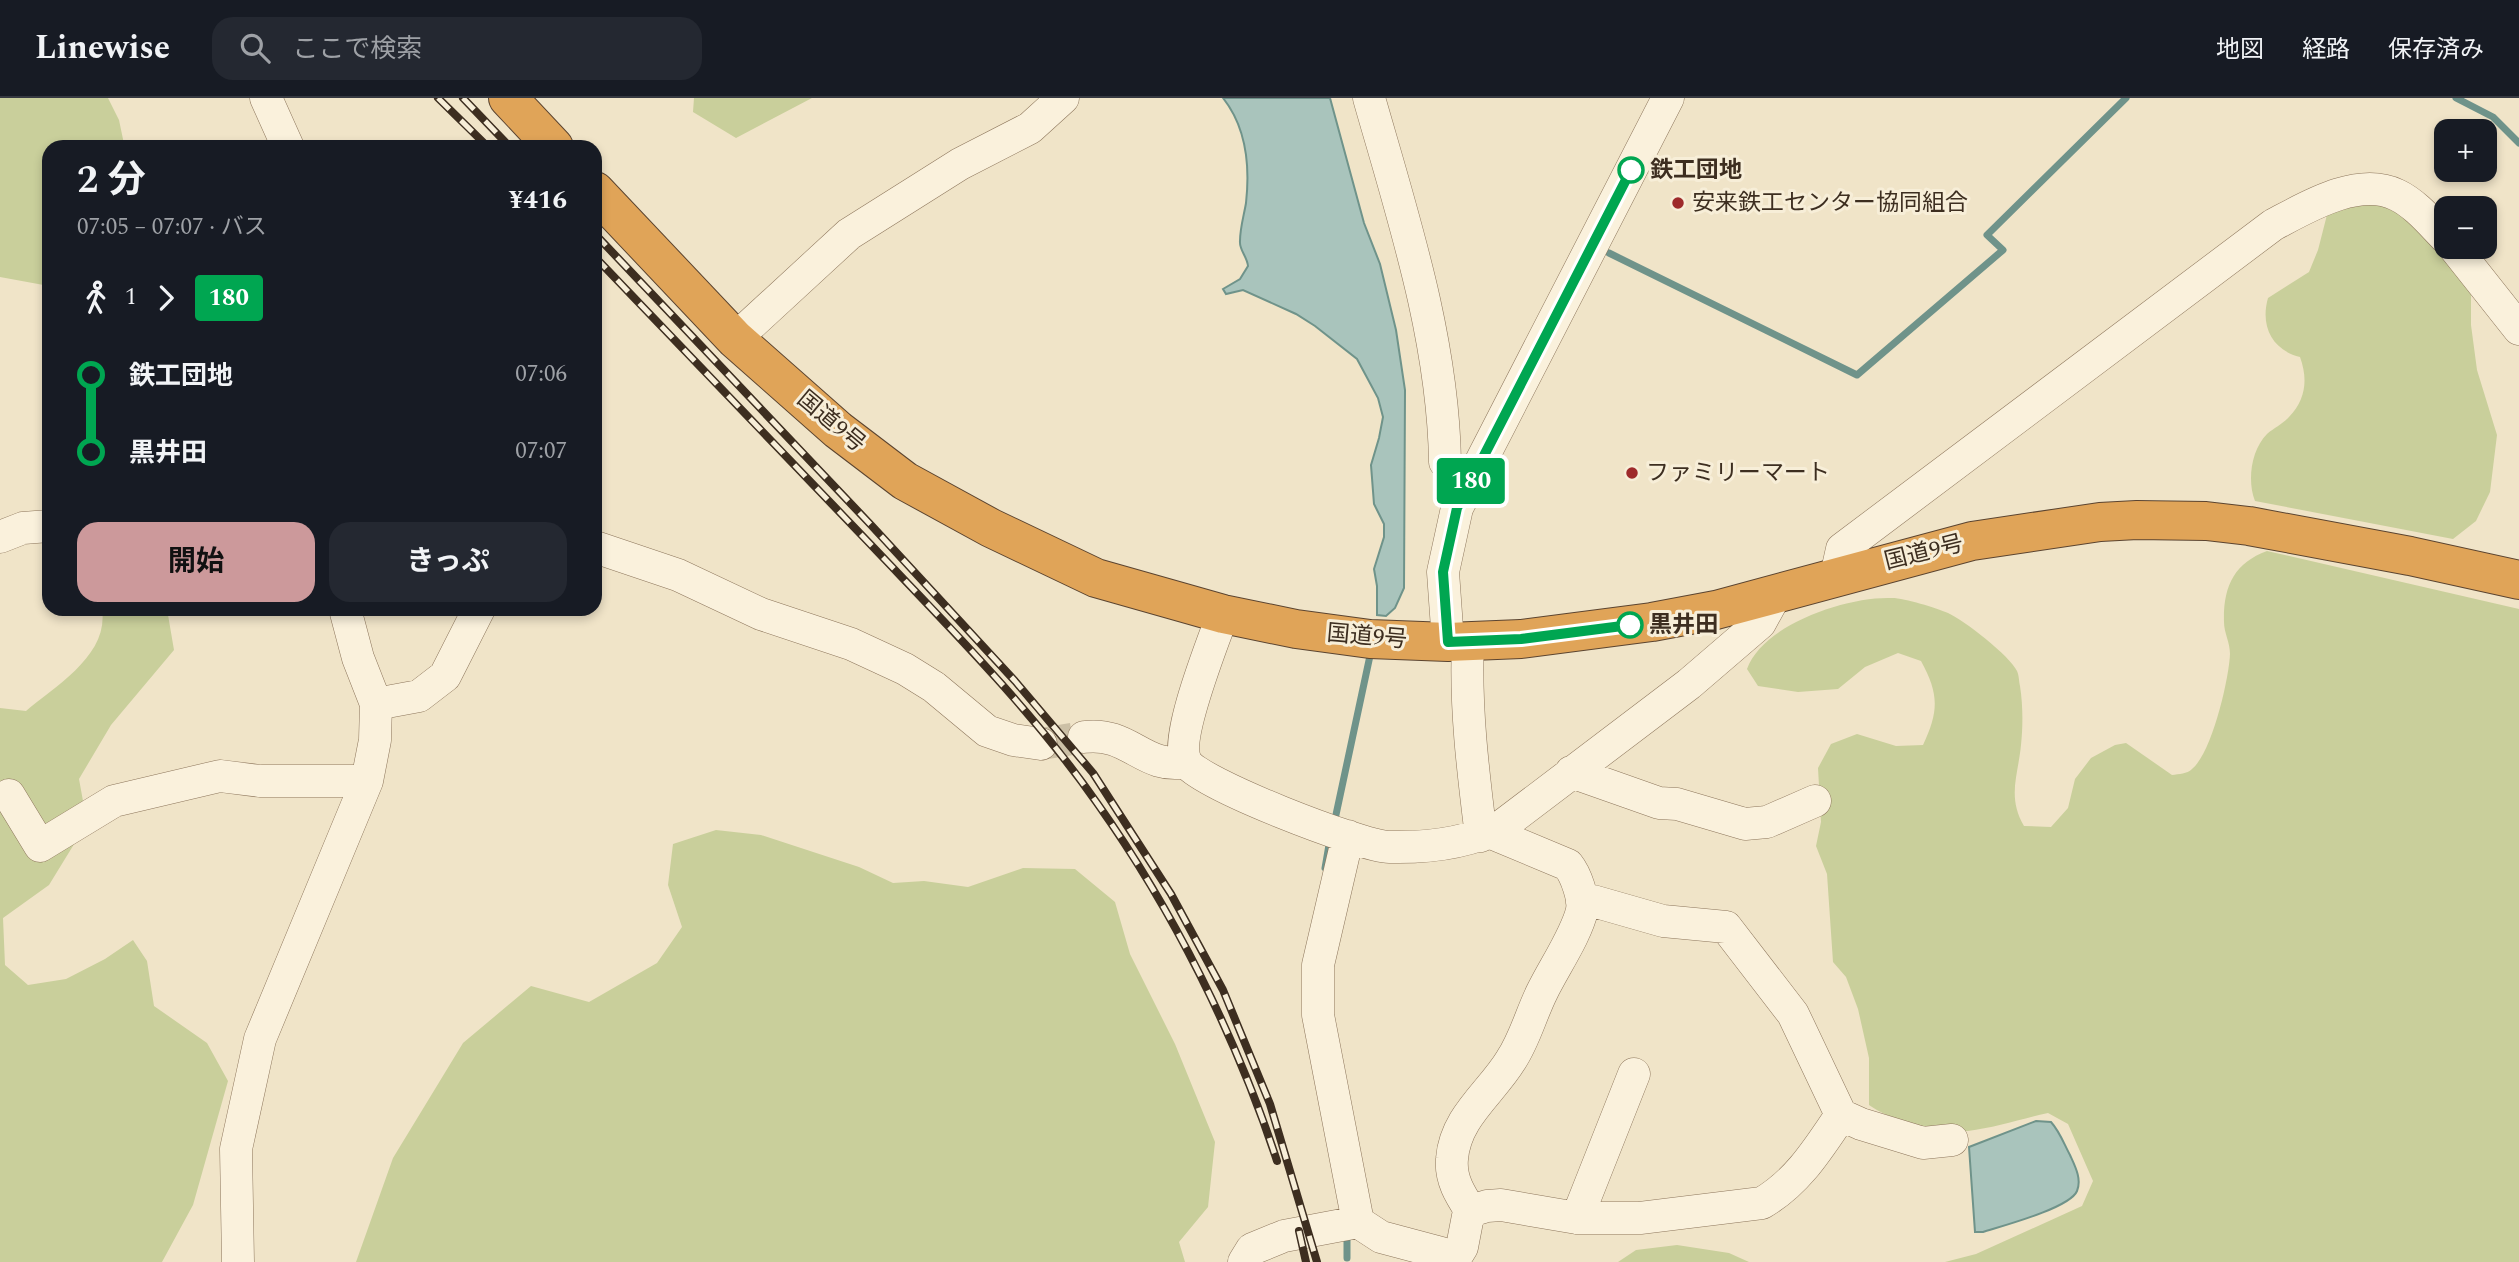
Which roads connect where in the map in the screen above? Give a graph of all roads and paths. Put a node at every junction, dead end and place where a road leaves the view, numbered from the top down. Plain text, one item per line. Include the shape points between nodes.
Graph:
1 (266, 98) edge
2 (508, 98) edge
3 (1063, 98) edge
4 (1369, 98) edge
5 (1668, 98) edge
6 (285, 140) edge
7 (547, 140) edge
8 (602, 198) edge
9 (2434, 227) edge
10 (2464, 259) edge
11 (2519, 329) edge
12 (735, 339) junction
13 (1445, 463) dead end
14 (42, 527) edge
15 (0, 537) edge
16 (602, 549) edge
17 (1836, 576) junction
18 (2519, 580) edge
19 (1771, 595) junction
20 (1223, 614) junction
21 (347, 616) edge
22 (475, 616) edge
23 (1458, 642) junction
24 (376, 704) junction
25 (1084, 737) tunnel mouth
26 (1041, 744) tunnel mouth
27 (1185, 762) junction
28 (1571, 772) junction
29 (367, 781) junction
30 (9, 795) dead end
31 (1815, 801) dead end
32 (1338, 832) junction
33 (1485, 834) junction
34 (1582, 902) junction
35 (1634, 1074) dead end
36 (1841, 1115) junction
37 (1952, 1140) dead end
38 (1472, 1213) junction
39 (1577, 1218) junction
40 (1358, 1222) junction
41 (1455, 1261) edge
42 (238, 1262) edge
43 (1244, 1262) edge

1 - 6 street
2 - 7 highway
3 - 12 street via 1030,128 960,164 849,234
4 - 13 street via 1415,264 1440,382
5 - 23 street via 1457,508 1443,572
8 - 12 highway, 国道9号
9 - 17 street via 2406,200 2372,190 2323,199 2273,225 1843,548
10 - 11 street
12 - 20 highway, 国道9号 via 838,430 905,481 1096,578
14 - 15 street
16 - 26 street via 850,645 934,687 987,730
17 - 18 highway, 国道9号 via 1972,541 2100,522 2169,520 2249,526
17 - 19 highway, 国道9号
19 - 23 highway, 国道9号 via 1716,610 1588,632
19 - 28 street via 1760,623 1689,684
20 - 23 highway, 国道9号 via 1370,639
20 - 27 street via 1187,719
21 - 24 street
22 - 24 street via 445,676 419,696
23 - 33 street
24 - 29 street
25 - 27 street via 1116,739 1160,763
27 - 32 street via 1194,772 1263,804
28 - 31 street via 1659,803 1745,824 1767,822
28 - 33 street
29 - 30 street via 220,776 114,802 40,846
29 - 42 street via 260,1039 236,1149
32 - 33 street via 1387,847 1430,846
32 - 40 street via 1318,965 1318,1016
33 - 34 street via 1568,865
34 - 36 street via 1663,921 1726,927 1793,1014
34 - 38 street via 1521,1043 1461,1126 1451,1161 1453,1179
35 - 39 street
36 - 37 street via 1923,1143
36 - 39 street via 1805,1168 1762,1203 1640,1218
38 - 39 street via 1501,1205
38 - 41 street
40 - 41 street via 1381,1237
40 - 43 street via 1284,1236 1252,1249

